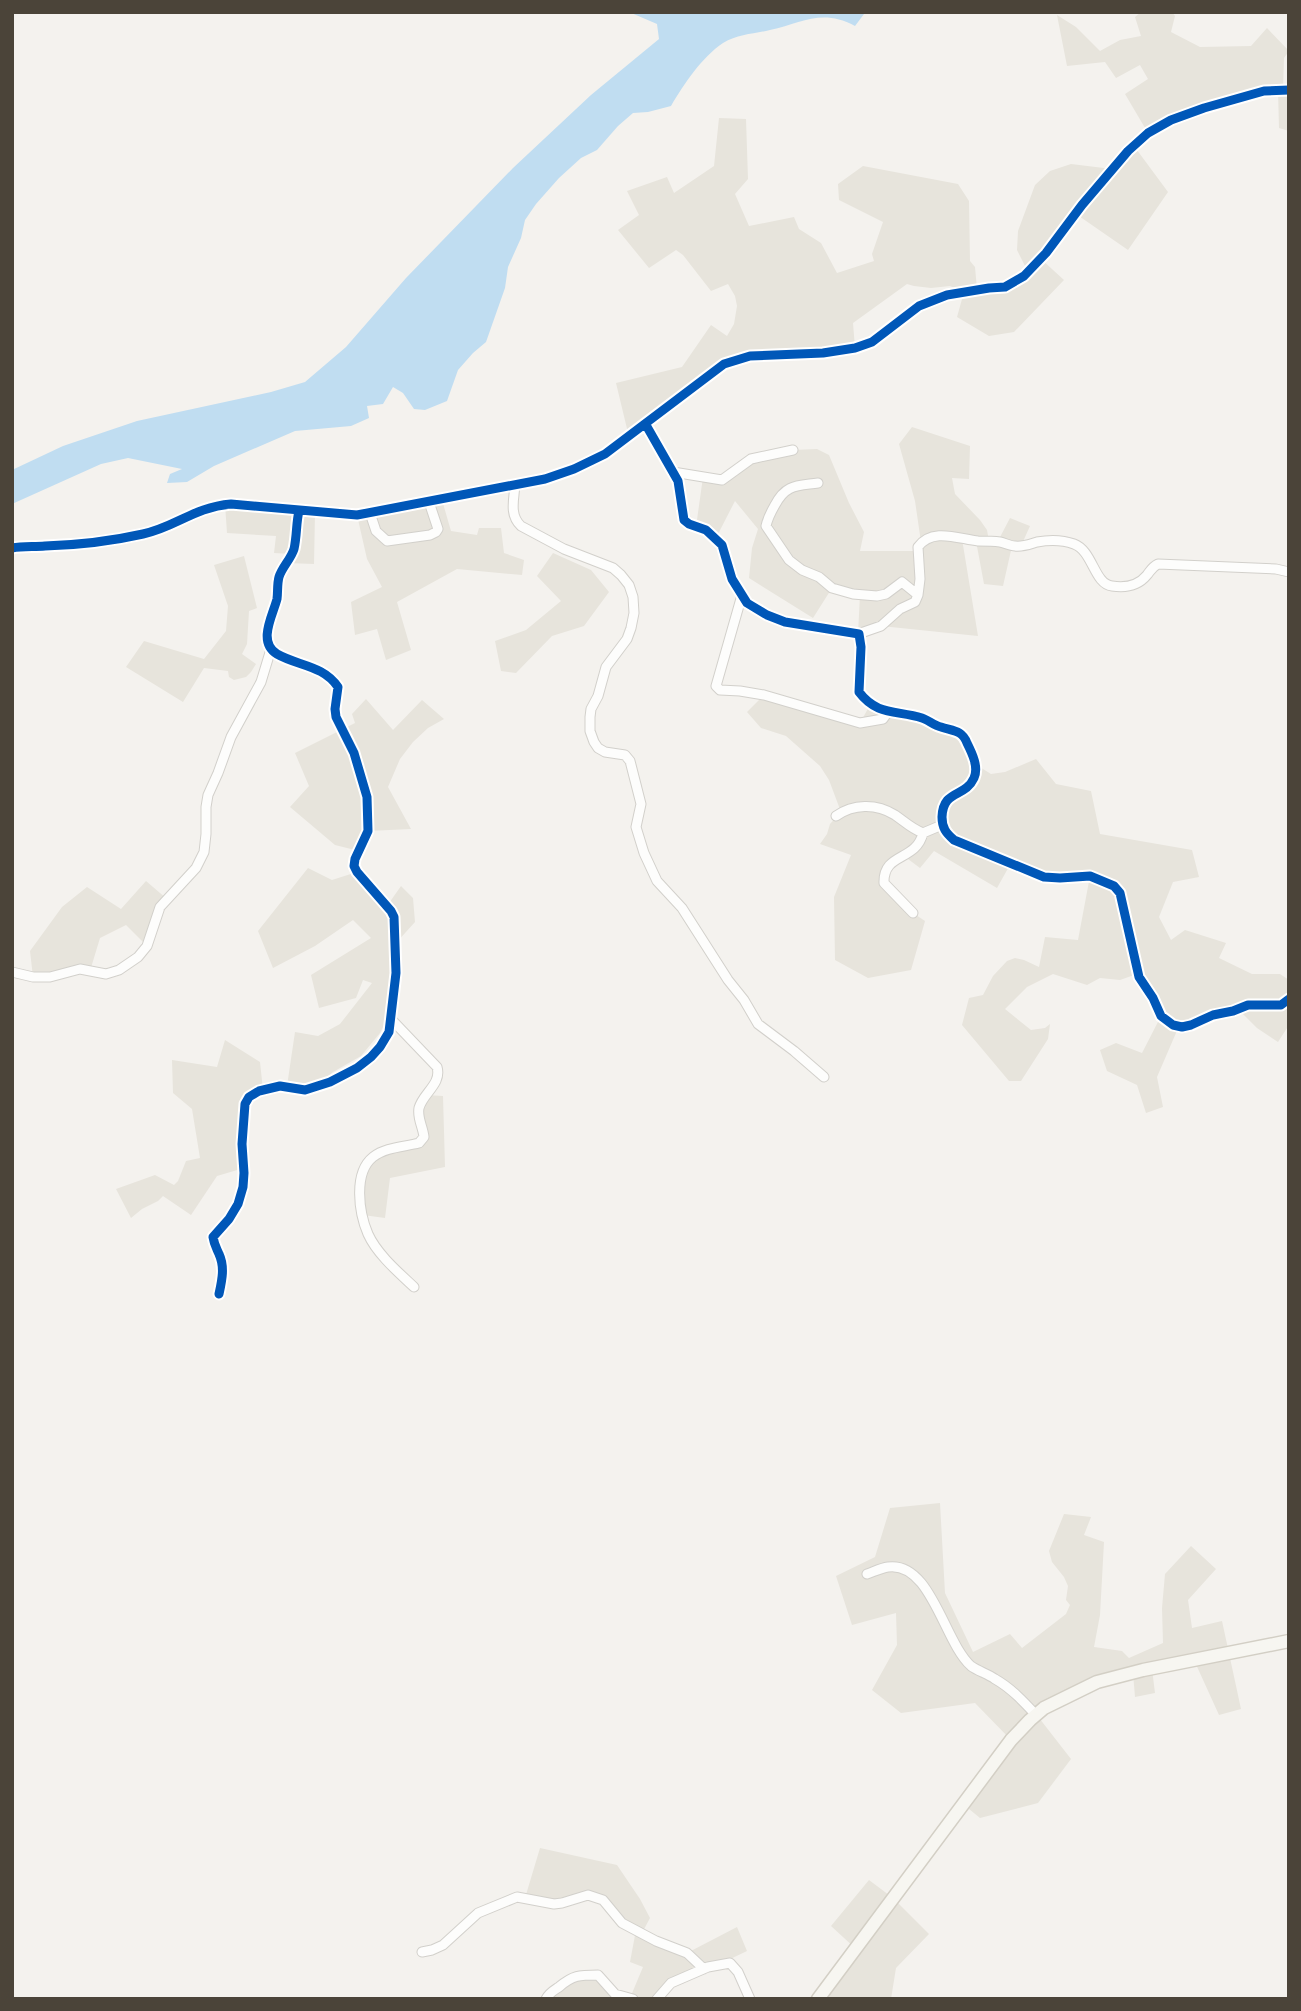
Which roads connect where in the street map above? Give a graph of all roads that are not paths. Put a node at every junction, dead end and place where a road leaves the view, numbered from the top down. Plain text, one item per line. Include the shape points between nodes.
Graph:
1 (1289, 90) edge
2 (646, 425) junction
3 (793, 450) dead end
4 (673, 472) junction
5 (818, 484) dead end
6 (515, 485) junction
7 (429, 502) junction
8 (299, 511) junction
9 (370, 513) junction
10 (12, 548) edge
11 (1289, 572) edge
12 (918, 595) junction
13 (741, 596) junction
14 (858, 634) junction
15 (271, 649) junction
16 (888, 712) junction
17 (836, 816) dead end
18 (942, 825) junction
19 (923, 833) junction
20 (914, 913) dead end
21 (12, 972) edge
22 (1289, 999) edge
23 (391, 1019) junction
24 (824, 1077) dead end
25 (414, 1287) dead end
26 (219, 1294) dead end
27 (867, 1574) dead end
28 (1289, 1641) edge
29 (1036, 1715) junction
30 (422, 1952) dead end
31 (704, 1969) junction
32 (546, 1999) edge
33 (633, 1999) edge
34 (657, 1999) edge
35 (750, 1999) edge
36 (818, 1999) edge

1 - 2 street via 1264,91 1204,108 1148,133 1082,205 1046,253 1005,288 947,295 919,306 873,342 855,348 750,356 724,364
2 - 4 street
2 - 6 street via 584,464
3 - 4 street via 751,459 722,480
4 - 13 street via 684,520 706,530 722,545
5 - 12 street via 789,488 779,495 768,516 766,526 789,561 819,576 831,588 853,594 877,597 902,582
6 - 7 street
6 - 24 street via 513,514 520,526 564,550 613,568 629,585 634,613 631,628 606,667 591,709 590,731 598,748 625,755 630,761 641,804 636,828 657,881 682,908 758,1024
7 - 9 street
7 - 9 street via 438,529 430,535 387,541 376,531
8 - 9 street
8 - 10 street via 214,505 145,534
8 - 15 street via 292,553 278,579 267,635
11 - 12 street via 1158,564 1137,583 1114,587 1101,580 1087,554 1072,543 1045,541 1018,547 939,535 928,537 918,547
12 - 14 street via 881,626
13 - 14 street via 785,622
13 - 16 street via 716,686 720,690 764,695 860,723 883,719
14 - 16 street via 859,692 870,705
15 - 21 street via 261,682 231,737 208,795 204,852 197,868 160,907 147,946 119,970 106,974 80,969 33,977
15 - 23 street via 315,668 338,687 336,717 354,753 367,797 368,831 354,866 394,917 396,973
16 - 18 street via 957,731 967,740 976,768 974,779 945,802
17 - 19 street via 869,806 887,811
18 - 19 street
18 - 22 street via 954,840 1044,877 1090,876 1114,886 1120,893 1139,977 1161,1016 1173,1025 1191,1025 1248,1005 1281,1005
19 - 20 street via 921,843 888,865 884,874 884,883
23 - 25 street via 437,1067 439,1075 419,1108 424,1137 419,1143 382,1152 364,1167 362,1209 368,1235
23 - 26 street via 380,1046 357,1068 311,1090 280,1086 249,1097 242,1144 243,1187 238,1204 213,1237 222,1263
27 - 29 street via 889,1567 920,1580 971,1665 997,1679
28 - 29 main road via 1097,1682
29 - 36 main road via 1011,1740
30 - 31 street via 443,1945 478,1913 507,1901 517,1898 554,1904 588,1895 603,1900 622,1923 687,1953
31 - 34 street via 671,1983
31 - 35 street via 730,1963
32 - 33 street via 574,1976 598,1975 615,1994

